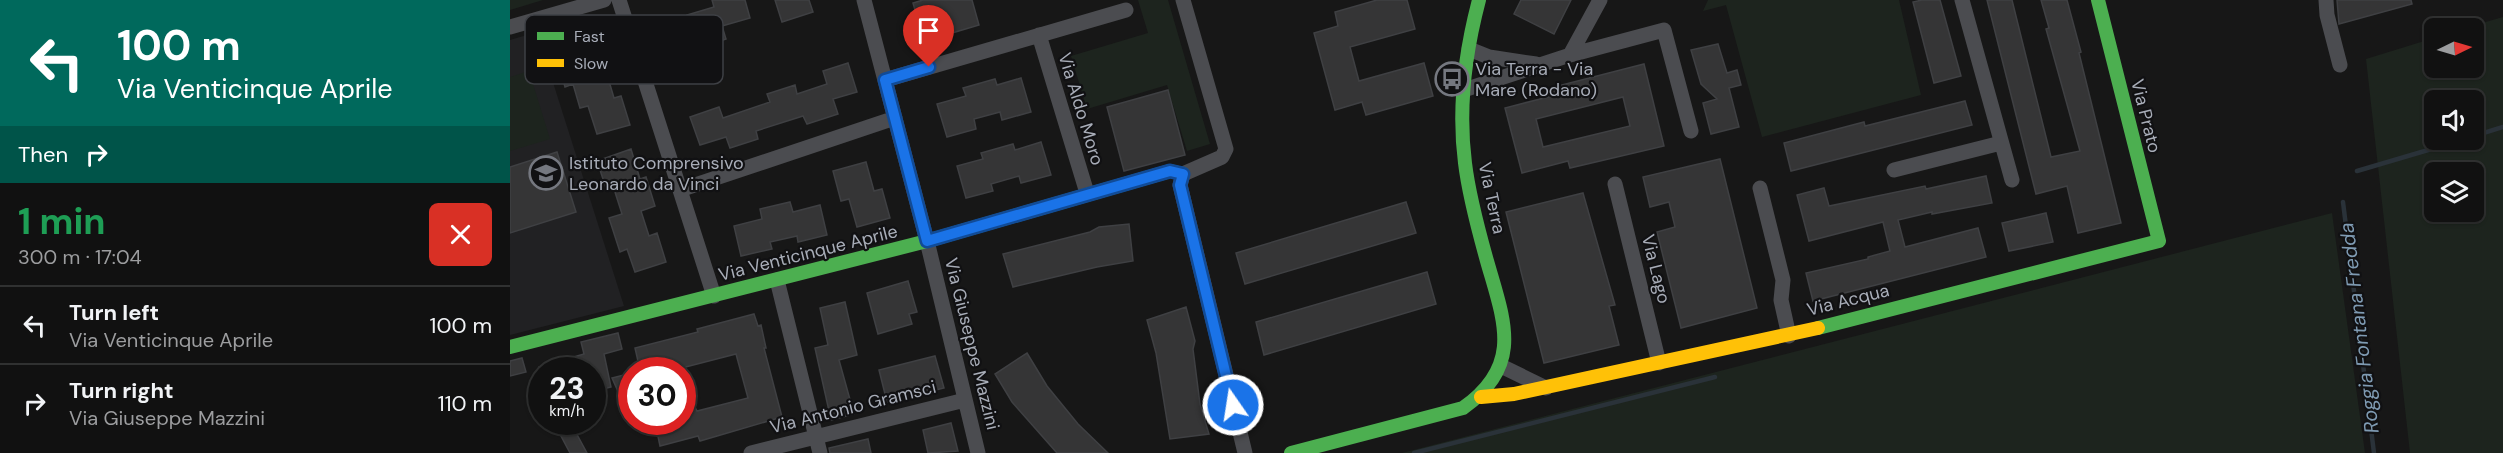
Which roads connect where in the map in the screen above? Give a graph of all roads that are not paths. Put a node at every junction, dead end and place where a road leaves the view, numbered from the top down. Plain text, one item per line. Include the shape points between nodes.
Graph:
1 (604, 0) edge
2 (619, 0) edge
3 (864, 0) edge
4 (1183, 0) edge
5 (1479, 0) edge
6 (1600, 0) edge
7 (1962, 0) edge
8 (2098, 0) edge
9 (2326, 0) edge
10 (1126, 10) dead end
11 (552, 15) edge
12 (624, 15) edge
13 (525, 23) edge
14 (510, 27) edge
15 (1039, 35) junction
16 (1469, 49) junction
17 (1570, 55) junction
18 (1539, 65) junction
19 (2340, 65) dead end
20 (885, 80) junction
21 (646, 84) edge
22 (1464, 90) junction
23 (895, 118) junction
24 (1691, 131) dead end
25 (2001, 143) junction
26 (1894, 170) dead end
27 (1183, 174) junction
28 (2012, 180) dead end
29 (1615, 184) dead end
30 (1760, 188) dead end
31 (680, 190) junction
32 (1087, 193) junction
33 (927, 241) junction
34 (2158, 241) joint
35 (777, 280) junction
36 (714, 296) junction
37 (1789, 336) junction
38 (510, 347) edge
39 (1659, 363) junction
40 (1501, 366) junction
41 (1546, 388) junction
42 (1481, 397) junction
43 (965, 400) junction
44 (815, 436) junction
45 (751, 453) edge
46 (820, 453) edge
47 (978, 453) edge
48 (1245, 453) edge
49 (1291, 453) edge

1 - 11 street
2 - 12 street
3 - 20 street, Via Giuseppe Mazzini
4 - 27 street via 1226,149 1222,157
5 - 16 street, Via Terra
6 - 17 street
7 - 25 street
8 - 34 street, Via Prato
9 - 19 street
10 - 15 street
13 - 14 street
15 - 20 street
15 - 32 street, Via Aldo Moro
16 - 18 street via 1489,57
16 - 22 street, Via Terra
17 - 18 street
17 - 24 street via 1664,30
18 - 22 street
20 - 23 street, Via Giuseppe Mazzini
21 - 31 street
22 - 40 street, Via Terra via 1467,178 1505,324
23 - 31 street
23 - 33 street, Via Giuseppe Mazzini
25 - 26 street
25 - 28 street
27 - 32 street, Via Venticinque Aprile via 1170,171
27 - 48 street via 1180,185
29 - 39 street, Via Lago
30 - 37 street via 1783,280 1781,300
31 - 36 street
32 - 33 street, Via Venticinque Aprile
33 - 35 street, Via Venticinque Aprile
33 - 43 street, Via Giuseppe Mazzini
34 - 37 street, Via Acqua
35 - 36 street, Via Venticinque Aprile
35 - 44 street
36 - 38 street, Via Venticinque Aprile
37 - 39 street, Via Acqua
39 - 41 street, Via Acqua
40 - 41 street
40 - 42 street, Via Terra
41 - 42 street, Via Acqua
42 - 49 street via 1463,408
43 - 44 street, Via Antonio Gramsci
43 - 47 street, Via Giuseppe Mazzini
44 - 45 street, Via Antonio Gramsci
44 - 46 street

